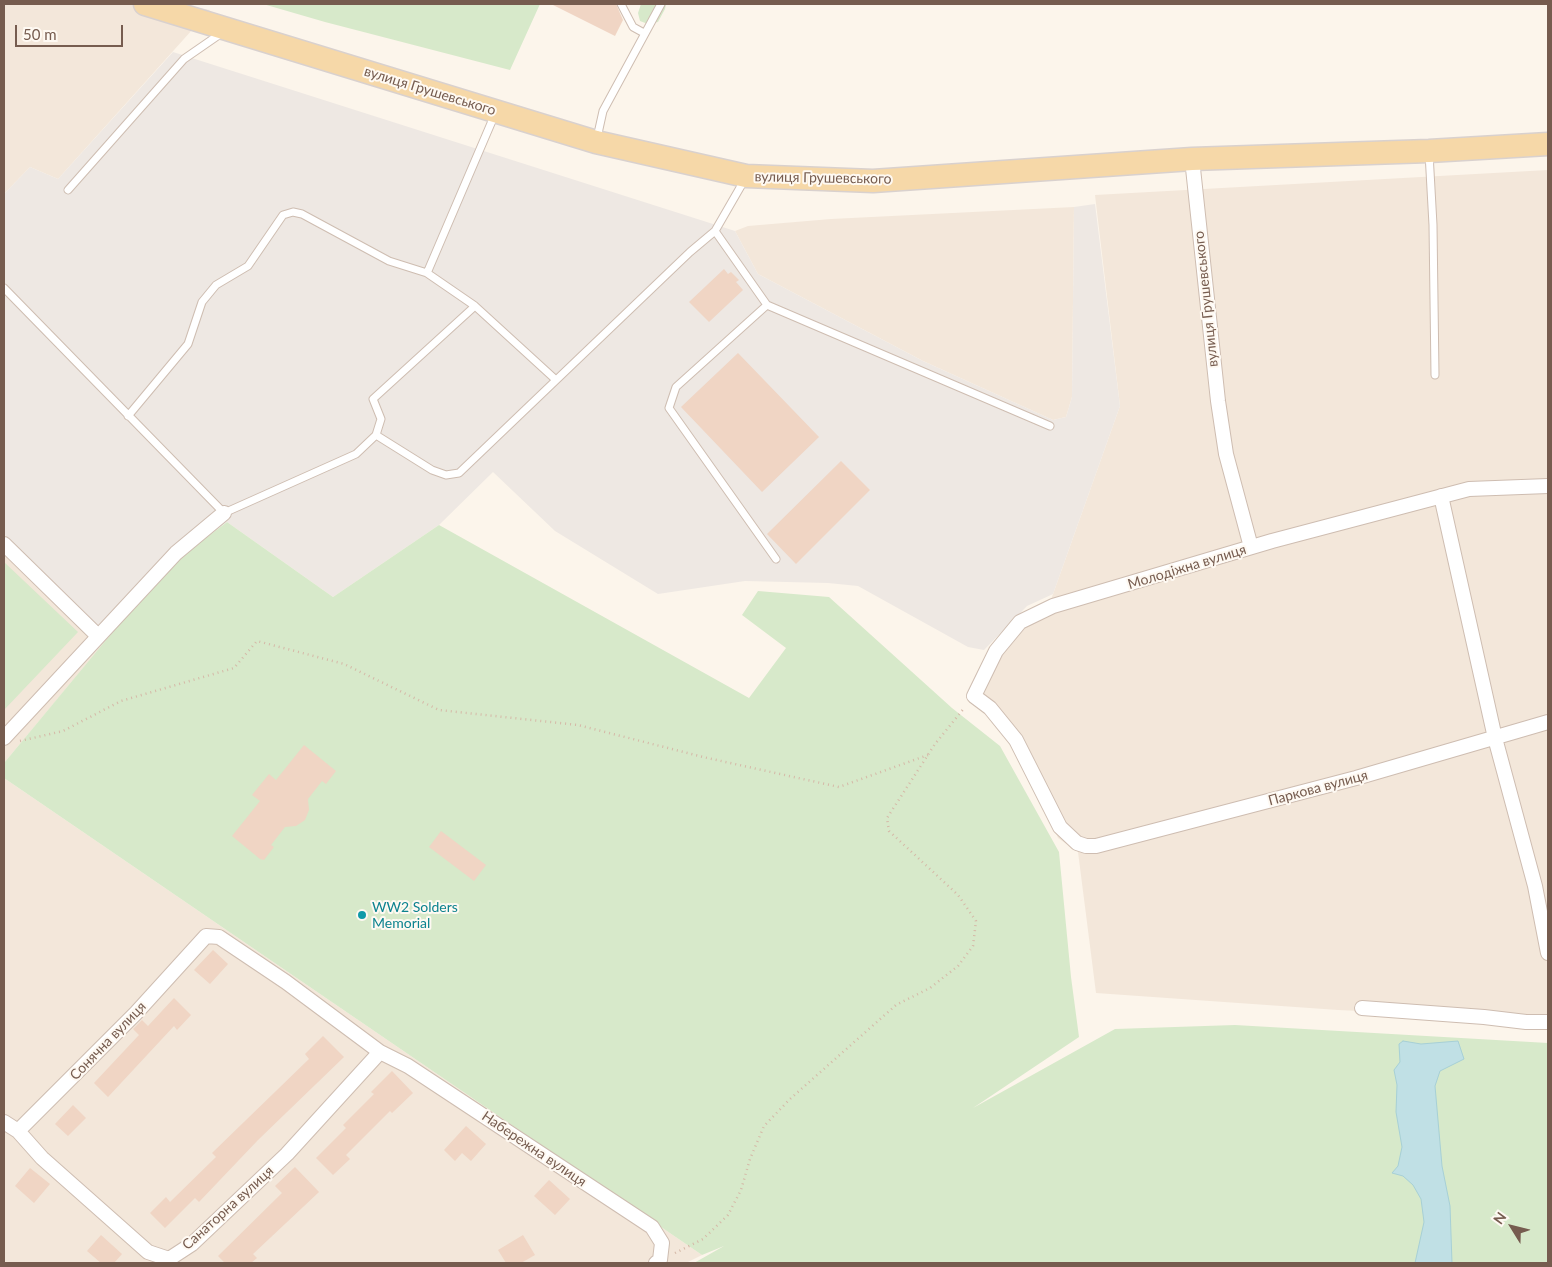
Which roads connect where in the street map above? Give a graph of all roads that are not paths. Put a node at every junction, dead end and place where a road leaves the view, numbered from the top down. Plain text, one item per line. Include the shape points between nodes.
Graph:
1 (145, 4) edge
2 (621, 4) edge
3 (661, 4) edge
4 (170, 8) edge
5 (227, 29) junction
6 (644, 33) junction
7 (497, 111) junction
8 (596, 142) junction
9 (1548, 144) edge
10 (1429, 151) junction
11 (1192, 159) junction
12 (746, 176) junction
13 (68, 190) dead end
14 (715, 231) junction
15 (427, 273) junction
16 (4, 288) edge
17 (767, 304) junction
18 (475, 306) junction
19 (1435, 375) dead end
20 (556, 380) junction
21 (128, 416) junction
22 (1050, 426) dead end
23 (376, 435) junction
24 (1548, 486) edge
25 (1441, 496) junction
26 (224, 513) junction
27 (4, 544) edge
28 (1251, 547) junction
29 (776, 559) dead end
30 (98, 636) junction
31 (1548, 722) edge
32 (1495, 738) junction
33 (8, 741) edge
34 (1086, 846) joint
35 (206, 936) joint
36 (1548, 953) edge
37 (1362, 1008) dead end
38 (1548, 1022) edge
39 (380, 1052) junction
40 (4, 1122) edge
41 (18, 1131) junction
42 (170, 1261) edge
43 (658, 1262) edge

1 - 4 main road, вулиця Грушевського
2 - 6 lane via 633,27
3 - 6 lane
4 - 5 main road, вулиця Грушевського
5 - 7 main road, вулиця Грушевського
5 - 13 lane via 184,59
6 - 8 lane via 603,111
7 - 8 main road, вулиця Грушевського
7 - 15 lane
8 - 12 main road, вулиця Грушевського
9 - 10 main road
10 - 11 main road
10 - 19 lane
11 - 12 main road, вулиця Грушевського via 873,181
11 - 28 street, вулиця Грушевського via 1218,402 1226,454
12 - 14 lane
14 - 17 lane
14 - 20 lane
15 - 18 lane
15 - 21 lane via 389,261 302,214 283,215 248,266 216,285 202,302 188,344
16 - 21 lane
17 - 22 lane
17 - 29 lane via 676,388 669,408
18 - 20 lane
18 - 23 lane via 373,399 381,418
20 - 23 lane via 459,473 446,475 432,470
21 - 26 lane
23 - 26 lane via 356,454
24 - 25 street, Молодіжна вулиця via 1469,489
25 - 28 street, Молодіжна вулиця
25 - 32 street
26 - 30 street via 176,553
27 - 30 street
28 - 34 street, Молодіжна вулиця via 1053,606 1020,622 996,651 974,696 990,708 1016,740 1060,827 1077,843
30 - 33 street
31 - 32 street, Паркова вулиця
32 - 34 street, Паркова вулиця via 1356,778
32 - 36 street via 1535,886
35 - 39 street, Набережна вулиця via 219,937
35 - 41 street, Сонячна вулиця via 136,1013
37 - 38 street
39 - 42 street, Санаторна вулиця via 287,1154
39 - 43 street, Набережна вулиця via 408,1066 652,1228 662,1243
40 - 41 street
41 - 42 street, Санаторна вулиця via 42,1158 148,1252

